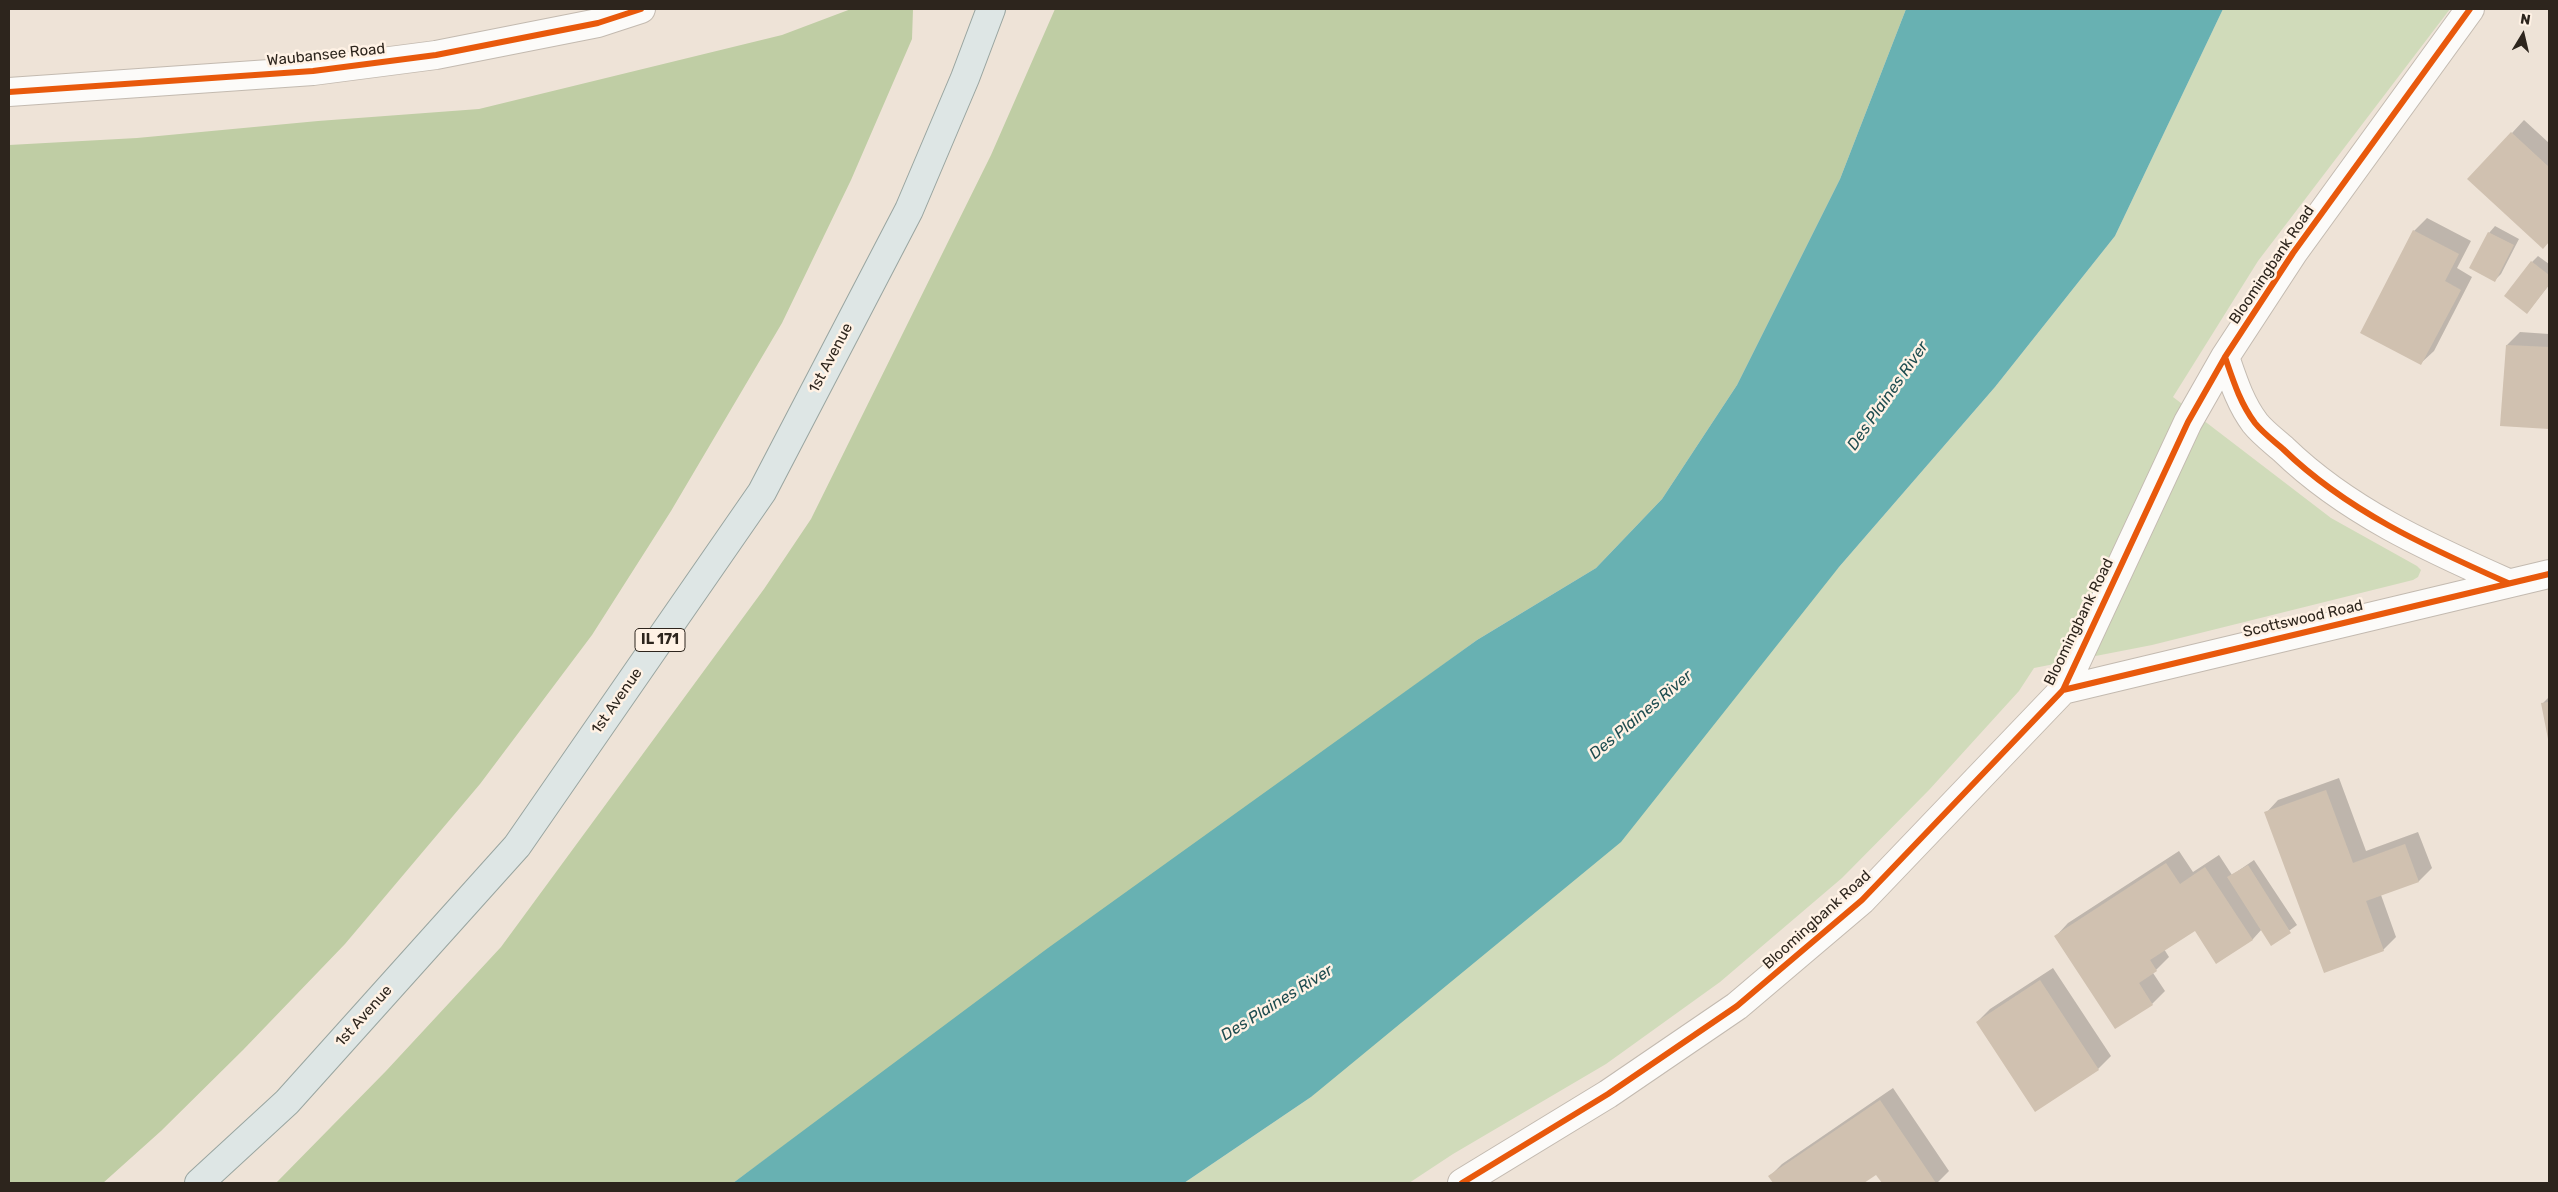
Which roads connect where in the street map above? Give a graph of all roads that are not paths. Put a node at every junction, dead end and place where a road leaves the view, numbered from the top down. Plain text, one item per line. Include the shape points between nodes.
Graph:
1 (641, 9) edge
2 (991, 9) edge
3 (2470, 9) edge
4 (9, 92) edge
5 (2225, 357) junction
6 (2549, 574) edge
7 (2508, 583) junction
8 (2063, 690) junction
9 (199, 1183) edge
10 (1462, 1183) edge

1 - 4 street, Waubansee Road via 598,23 436,55 332,69
2 - 9 main road, 1st Avenue / IL 171 via 909,210 762,492 517,846 287,1102
3 - 5 street, Bloomingbank Road via 2293,253
5 - 7 street via 2236,391 2255,423 2301,467 2353,506 2400,533
5 - 8 street, Bloomingbank Road via 2188,422
6 - 7 street, Scottswood Road
7 - 8 street, Scottswood Road
8 - 10 street, Bloomingbank Road via 1862,900 1737,1006 1608,1094

